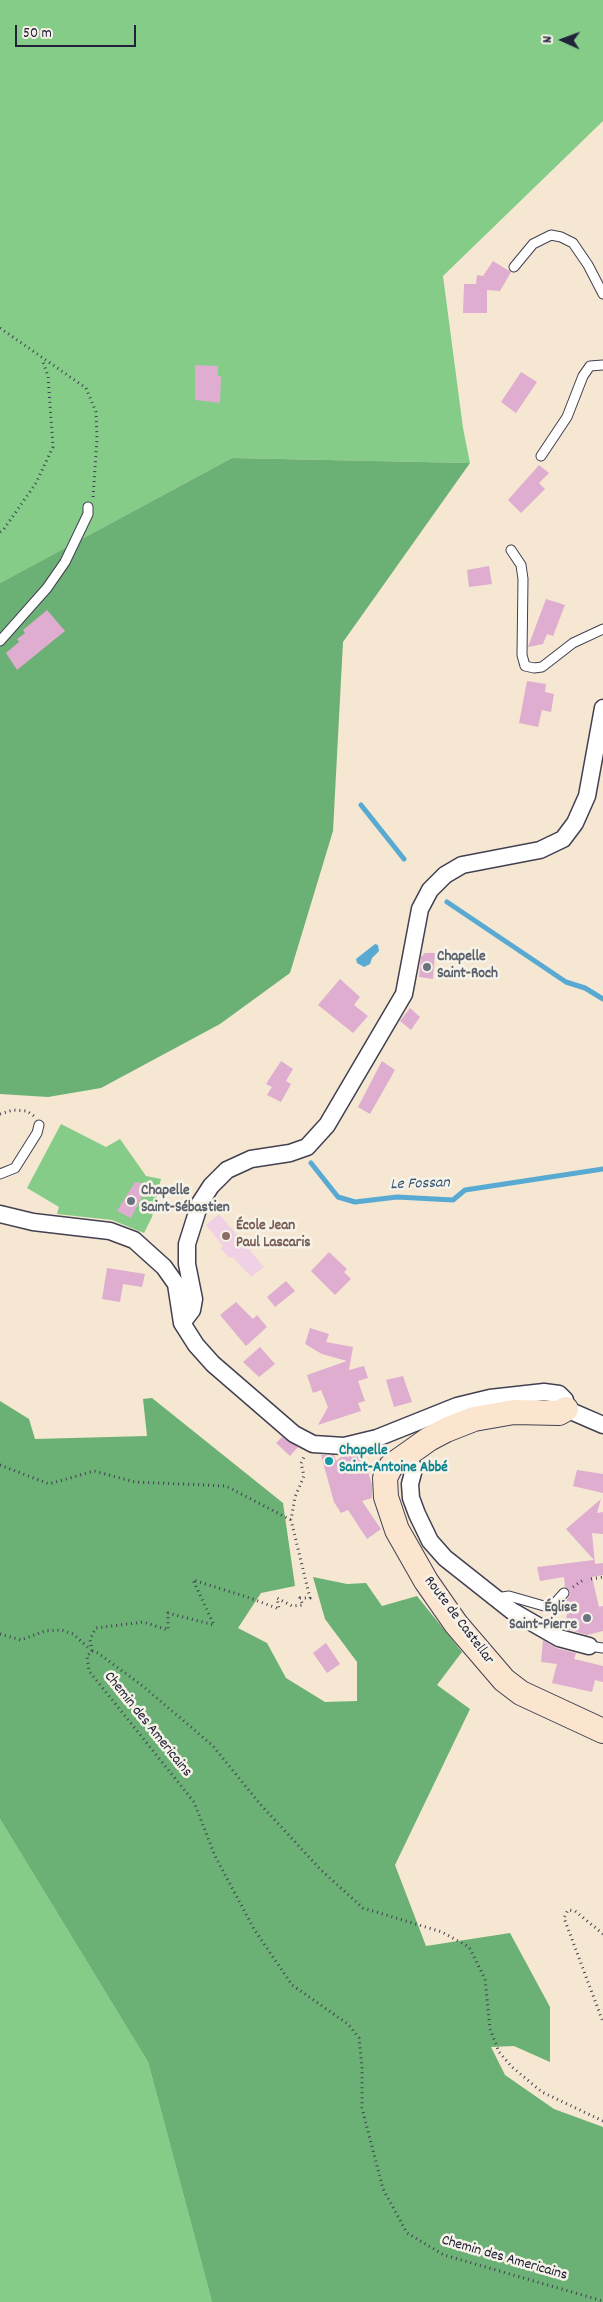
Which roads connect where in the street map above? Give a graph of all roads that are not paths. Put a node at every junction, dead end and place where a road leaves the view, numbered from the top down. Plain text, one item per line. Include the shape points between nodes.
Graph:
1 (514, 267) dead end
2 (603, 294) edge
3 (603, 365) edge
4 (541, 456) dead end
5 (88, 507) road end
6 (510, 550) dead end
7 (603, 629) edge
8 (0, 641) edge
9 (603, 708) edge
10 (38, 1125) road end
11 (0, 1174) edge
12 (0, 1214) edge
13 (182, 1323) junction
14 (566, 1409) junction
15 (603, 1425) edge
16 (407, 1455) junction
17 (564, 1593) dead end
18 (496, 1598) junction
19 (596, 1647) edge
20 (603, 1731) edge

1 - 2 lane via 532,244 551,235 561,237 573,243
3 - 4 lane via 590,366 583,376 567,417
5 - 8 lane via 88,514 65,562 47,588
6 - 7 lane via 521,565 523,579 522,655 525,666 542,667 573,643
9 - 13 street via 587,796 575,823 562,839 540,850 462,865 445,875 430,890 420,909 404,994 327,1125 307,1147 290,1154 251,1160 227,1170 211,1186 200,1204 187,1244 187,1264 194,1299 192,1310
10 - 11 lane via 37,1133 15,1168
12 - 13 street via 33,1222 110,1231 134,1240 164,1267 176,1284
13 - 14 street via 214,1364 294,1434 313,1444 344,1446 377,1438 431,1415 490,1398 544,1392 558,1394 565,1400
14 - 15 street
14 - 16 street, Route de Castellar via 560,1413 514,1412 474,1419 429,1439
16 - 18 street via 414,1469 411,1498 430,1540 445,1558
16 - 20 street, Route de Castellar via 391,1466 385,1478 386,1497 397,1530 446,1610 504,1680 521,1693
17 - 18 lane via 555,1603 544,1606 508,1596
18 - 19 street via 559,1638

